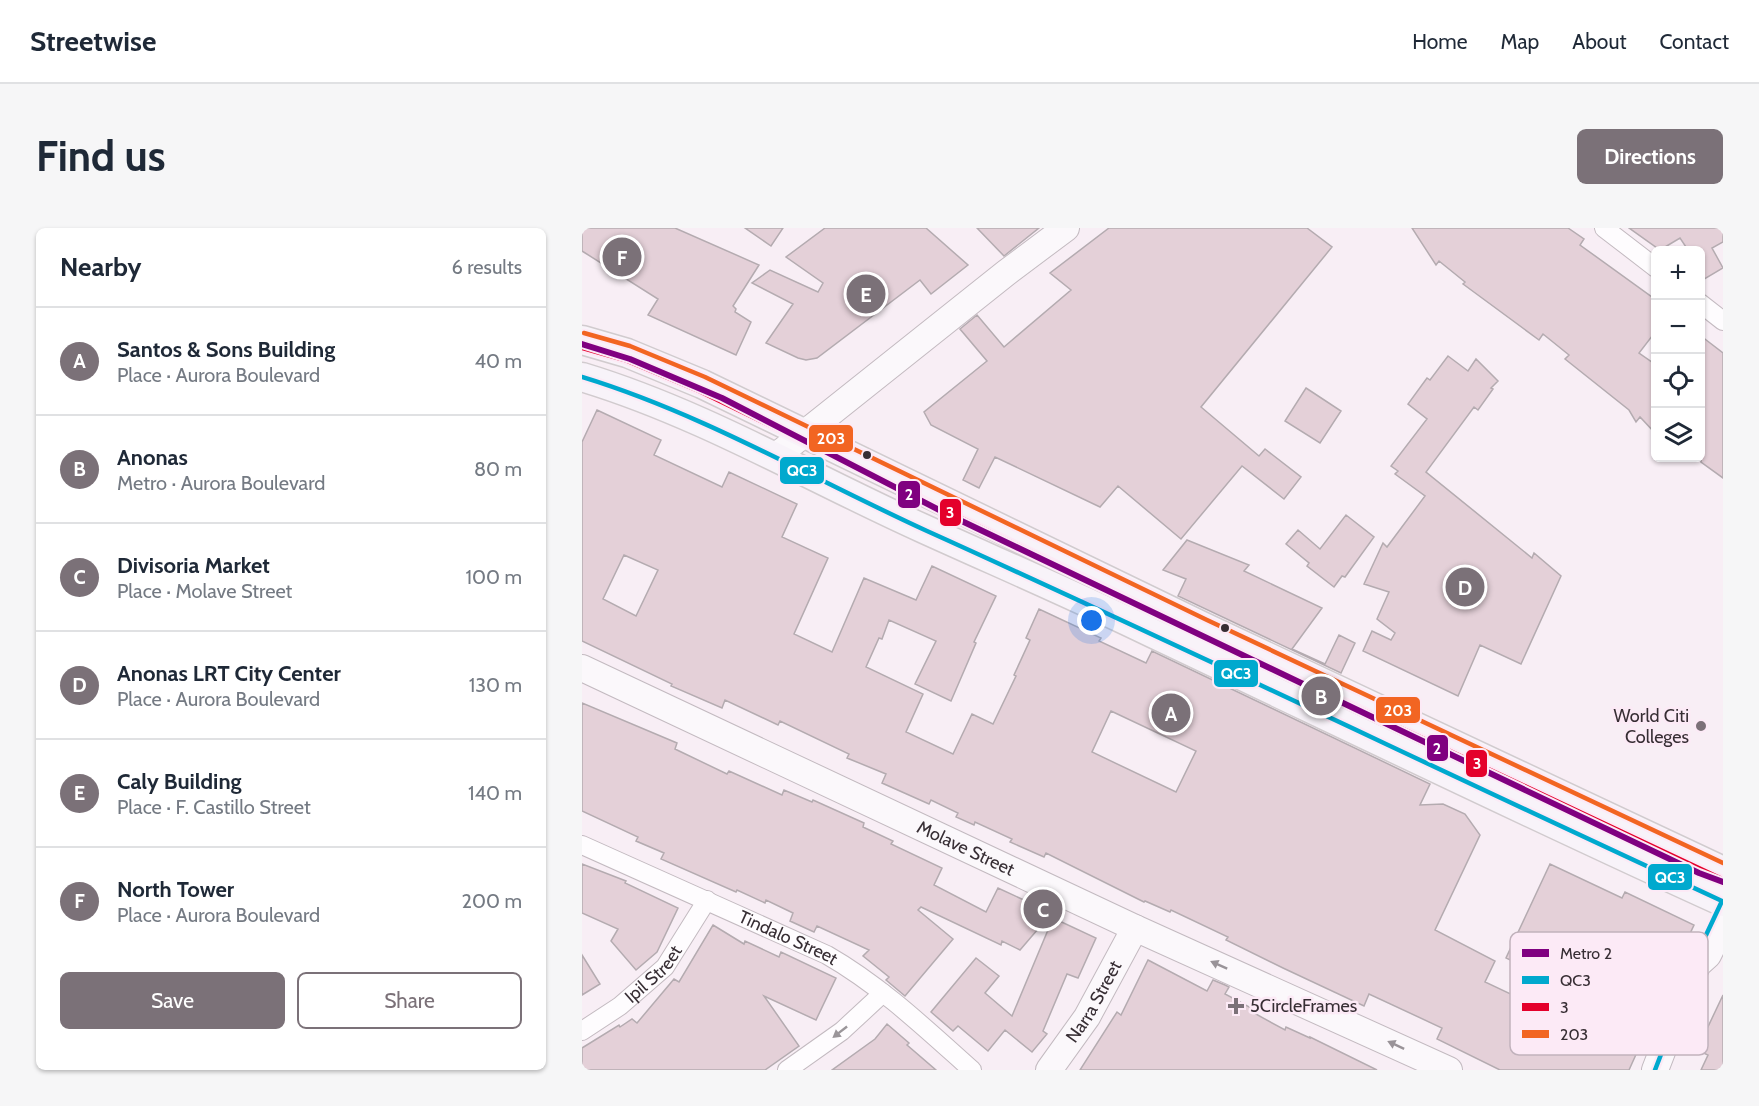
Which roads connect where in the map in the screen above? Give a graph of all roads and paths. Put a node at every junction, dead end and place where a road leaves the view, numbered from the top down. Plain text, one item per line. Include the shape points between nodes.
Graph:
1 (1066, 228) edge
2 (1604, 228) edge
3 (1651, 264) edge
4 (1705, 306) edge
5 (1723, 321) edge
6 (582, 340) edge
7 (582, 377) edge
8 (804, 434) junction
9 (775, 457) junction
10 (582, 668) edge
11 (582, 844) edge
12 (1723, 871) edge
13 (707, 900) junction
14 (1723, 907) edge
15 (1135, 928) junction
16 (1708, 934) edge
17 (883, 993) junction
18 (582, 1031) edge
19 (1661, 1055) edge
20 (787, 1070) edge
21 (972, 1070) edge
22 (1049, 1070) edge
23 (1449, 1070) edge
24 (1655, 1070) edge

1 - 8 street
2 - 3 street
4 - 5 street
6 - 8 main road via 627,353 702,384
7 - 9 main road via 685,415
8 - 9 street
8 - 12 main road
9 - 14 main road via 1155,634
10 - 15 street, Molave Street
11 - 13 street, Tindalo Street
13 - 17 street, Tindalo Street via 827,955
13 - 18 street, Ipil Street via 665,967 620,1006
14 - 16 street
15 - 22 street, Narra Street via 1087,1017
23 -> 15 street, Molave Street
17 -> 20 street via 842,1031
17 - 21 street, Tindalo Street
19 - 24 street

